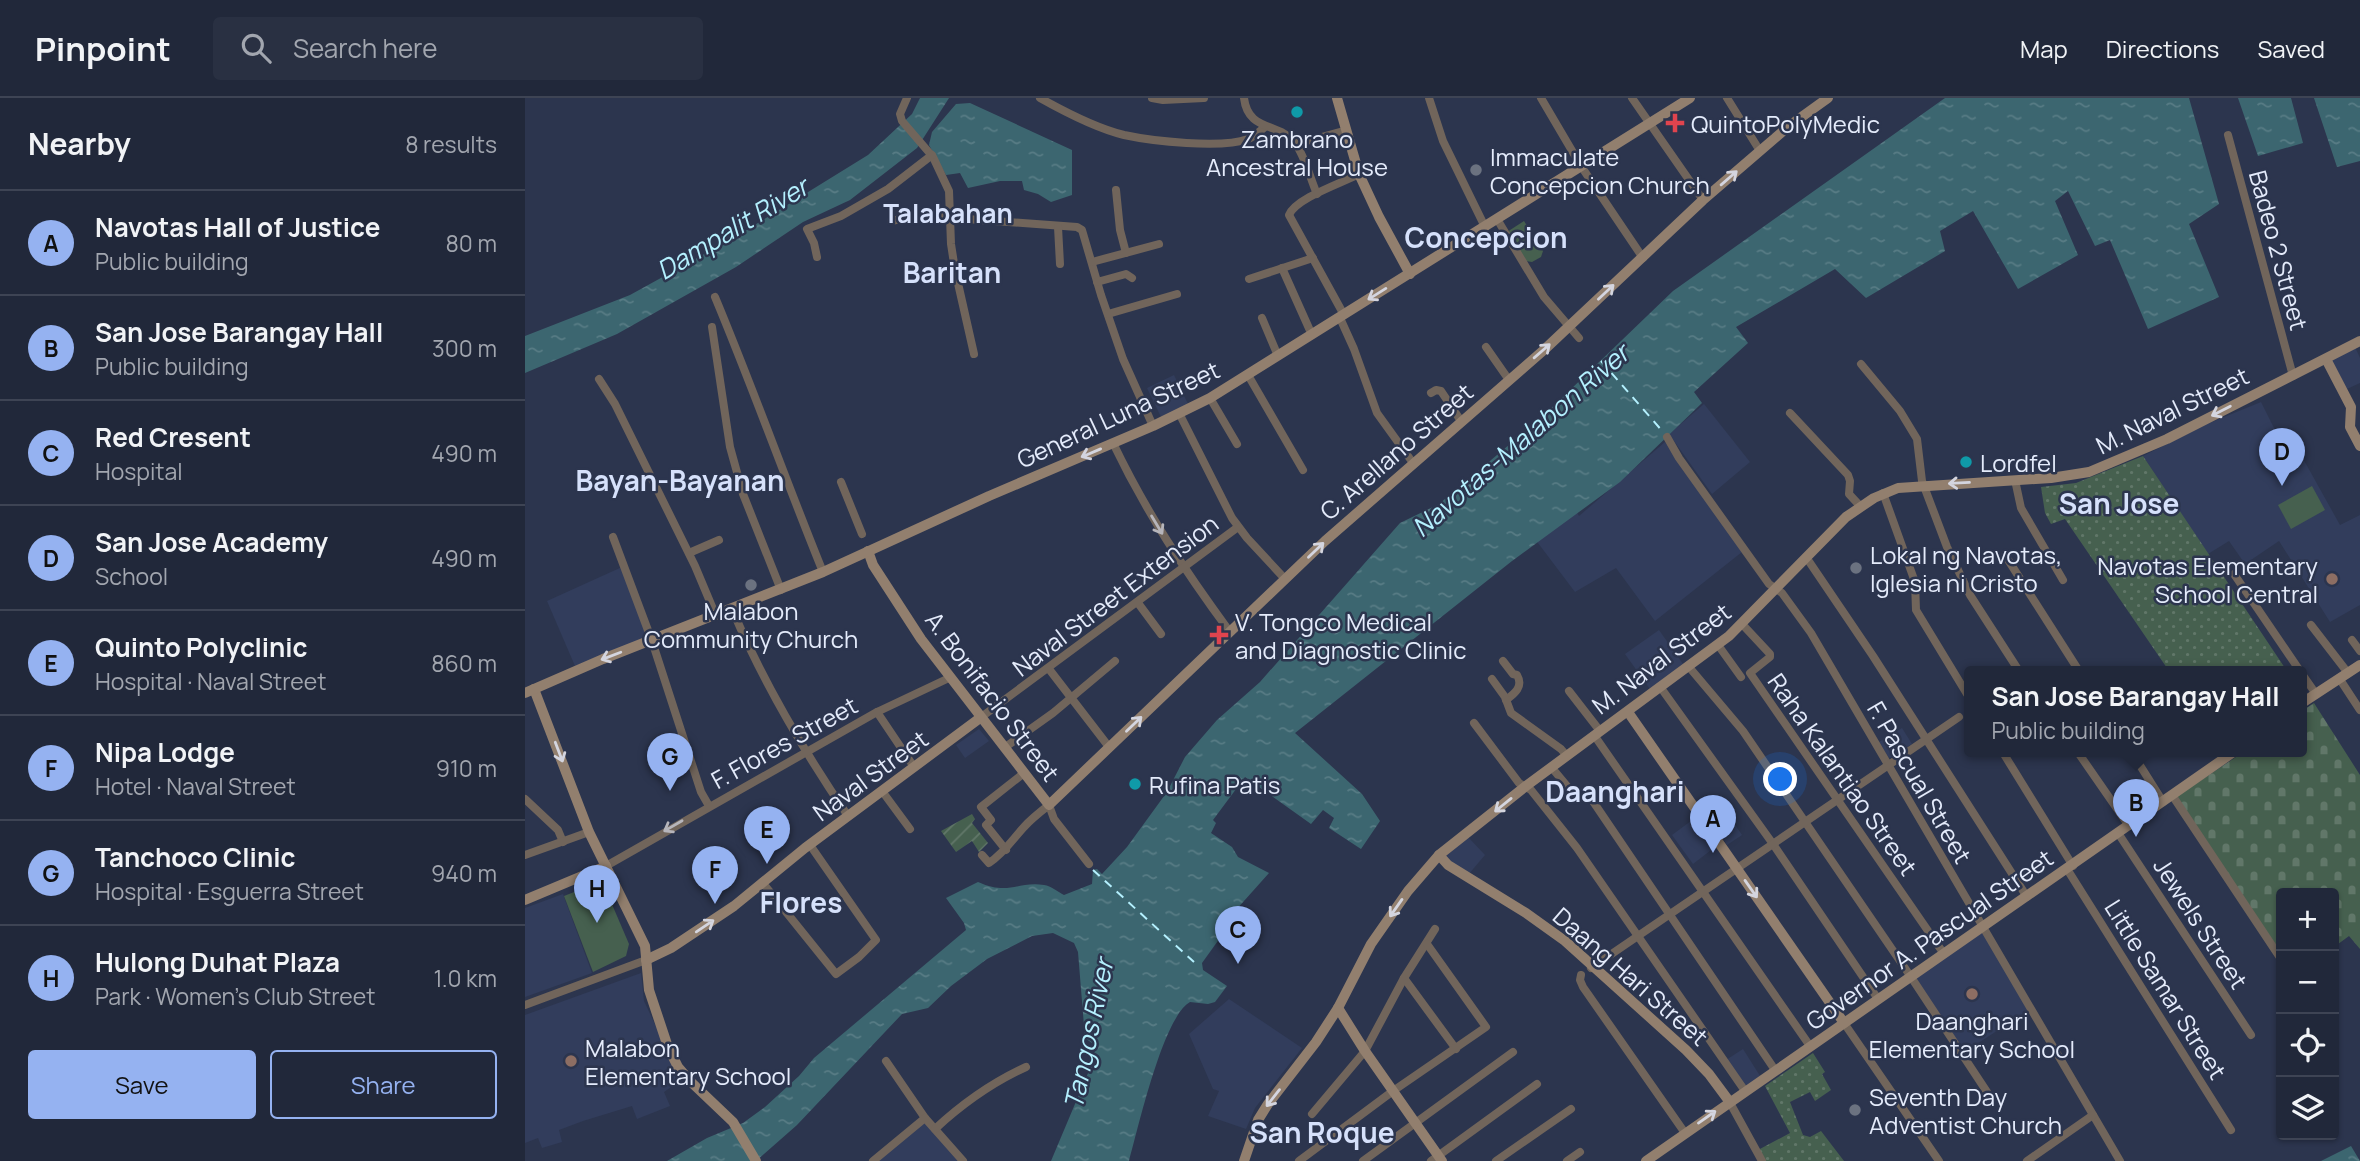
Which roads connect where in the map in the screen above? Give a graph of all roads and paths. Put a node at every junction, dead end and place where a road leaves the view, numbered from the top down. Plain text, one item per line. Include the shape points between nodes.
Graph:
1 (907, 98) edge
2 (1040, 98) edge
3 (1060, 98) edge
4 (1151, 98) edge
5 (1204, 98) edge
6 (1244, 98) edge
7 (1337, 98) edge
8 (1429, 98) edge
9 (1541, 98) edge
10 (1632, 98) edge
11 (1690, 98) edge
12 (1727, 98) edge
13 (1828, 98) edge
14 (1055, 106) junction
15 (1649, 124) junction
16 (1265, 127) junction
17 (1347, 130) junction
18 (2228, 135) dead end
19 (1296, 144) junction
20 (1760, 151) junction
21 (932, 155) junction
22 (1581, 166) junction
23 (1359, 174) junction
24 (1116, 190) dead end
25 (1317, 194) junction
26 (1703, 200) junction
27 (950, 216) junction
28 (1497, 219) junction
29 (891, 221) dead end
30 (1058, 227) junction
31 (1485, 227) junction
32 (1160, 244) dead end
33 (1126, 253) junction
34 (817, 257) dead end
35 (1313, 258) junction
36 (1643, 258) junction
37 (1092, 262) junction
38 (1060, 264) dead end
39 (1282, 268) junction
40 (1411, 274) junction
41 (1132, 278) dead end
42 (1248, 279) dead end
43 (1097, 282) junction
44 (1177, 294) dead end
45 (715, 297) dead end
46 (1108, 314) junction
47 (1342, 316) junction
48 (1262, 318) dead end
49 (712, 327) dead end
50 (1569, 327) junction
51 (1312, 335) junction
52 (1579, 338) dead end
53 (2360, 341) edge
54 (1486, 347) dead end
55 (974, 354) dead end
56 (1278, 356) junction
57 (2326, 359) junction
58 (1861, 364) dead end
59 (1248, 375) junction
60 (2293, 376) junction
61 (599, 379) dead end
62 (1509, 380) junction
63 (1431, 393) dead end
64 (1210, 398) junction
65 (1179, 413) junction
66 (1790, 413) dead end
67 (1461, 421) junction
68 (1153, 426) junction
69 (1667, 437) dead end
70 (1113, 443) junction
71 (1237, 444) dead end
72 (2360, 446) edge
73 (1413, 463) junction
74 (1303, 470) dead end
75 (2015, 480) junction
76 (841, 482) dead end
77 (1925, 486) junction
78 (1883, 493) junction
79 (1861, 507) junction
80 (1238, 527) junction
81 (862, 534) dead end
82 (613, 537) dead end
83 (719, 540) dead end
84 (868, 549) junction
85 (689, 553) junction
86 (2005, 555) dead end
87 (1806, 557) junction
88 (1184, 569) junction
89 (823, 572) junction
90 (2234, 574) dead end
91 (1285, 579) junction
92 (2063, 580) dead end
93 (1775, 588) junction
94 (781, 590) junction
95 (1138, 603) junction
96 (732, 609) junction
97 (716, 615) junction
98 (1742, 624) junction
99 (2311, 625) dead end
100 (1230, 632) junction
101 (1161, 634) dead end
102 (2352, 640) dead end
103 (652, 641) junction
104 (1718, 645) junction
105 (2360, 651) edge
106 (1115, 661) dead end
107 (1503, 661) dead end
108 (2360, 665) edge
109 (2016, 666) edge
110 (2076, 666) edge
111 (2296, 666) edge
112 (1689, 667) junction
113 (1049, 669) junction
114 (2343, 675) junction
115 (1741, 677) dead end
116 (949, 678) junction
117 (1492, 679) dead end
118 (2307, 681) edge
119 (1661, 688) junction
120 (1964, 689) edge
121 (530, 691) edge
122 (1569, 691) dead end
123 (2316, 694) junction
124 (1070, 698) junction
125 (1506, 700) junction
126 (2307, 700) edge
127 (2360, 710) edge
128 (877, 712) junction
129 (1628, 712) junction
130 (1959, 717) dead end
131 (980, 719) junction
132 (1474, 723) dead end
133 (1597, 733) junction
134 (1927, 739) junction
135 (1109, 747) junction
136 (1005, 748) junction
137 (806, 752) junction
138 (1567, 756) junction
139 (2006, 757) edge
140 (2081, 757) edge
141 (2136, 757) edge
142 (2226, 757) edge
143 (1887, 765) junction
144 (914, 767) junction
145 (1552, 768) junction
146 (1024, 773) junction
147 (1526, 786) junction
148 (882, 790) junction
149 (2168, 798) junction
150 (525, 799) edge
151 (1837, 800) junction
152 (1049, 805) junction
153 (709, 806) junction
154 (848, 816) junction
155 (1805, 821) junction
156 (2129, 826) junction
157 (910, 829) dead end
158 (589, 832) junction
159 (2118, 833) junction
160 (563, 842) junction
161 (1773, 844) junction
162 (810, 845) junction
163 (1006, 849) junction
164 (525, 855) edge
165 (982, 855) dead end
166 (1439, 855) junction
167 (1089, 864) dead end
168 (605, 866) junction
169 (2070, 867) junction
170 (1737, 869) junction
171 (762, 882) junction
172 (1702, 892) junction
173 (2027, 897) junction
174 (525, 900) edge
175 (1670, 914) junction
176 (1983, 927) junction
177 (1435, 929) dead end
178 (1637, 937) junction
179 (1427, 944) junction
180 (2276, 953) edge
181 (1944, 954) junction
182 (646, 960) junction
183 (1592, 967) junction
184 (1581, 975) dead end
185 (1911, 977) junction
186 (1404, 978) junction
187 (1878, 999) junction
188 (525, 1005) edge
189 (1338, 1008) junction
190 (1844, 1023) junction
191 (2251, 1035) dead end
192 (1810, 1046) junction
193 (1456, 1049) junction
194 (1365, 1051) junction
195 (1513, 1052) dead end
196 (886, 1062) dead end
197 (1026, 1068) dead end
198 (1775, 1070) junction
199 (1537, 1084) dead end
200 (1393, 1091) junction
201 (1745, 1091) junction
202 (1991, 1098) dead end
203 (1729, 1101) junction
204 (1571, 1109) dead end
205 (1313, 1114) dead end
206 (2093, 1115) junction
207 (925, 1118) junction
208 (1416, 1123) junction
209 (935, 1129) junction
210 (2231, 1130) dead end
211 (1685, 1133) junction
212 (1580, 1152) dead end
213 (1437, 1159) edge
214 (756, 1161) edge
215 (873, 1161) edge
216 (963, 1161) edge
217 (1244, 1161) edge
218 (1299, 1161) edge
219 (1363, 1161) edge
220 (1496, 1161) edge
221 (1567, 1161) edge
222 (1646, 1161) edge
223 (1762, 1161) edge
224 (1939, 1161) edge
225 (2027, 1161) edge
226 (2120, 1161) edge

1 - 21 street via 900,114
2 - 14 street
3 - 14 street
4 - 5 street
6 - 16 street via 1250,116
7 - 17 main road
8 - 31 street via 1443,141
9 - 22 street
10 - 15 street
11 - 15 main road, General Luna Street
12 - 20 street
13 - 20 main road, C. Arellano Street
14 - 16 street via 1123,134 1185,142 1248,139
15 - 22 main road, General Luna Street
15 - 26 street
16 - 19 street
17 - 19 street
17 - 23 main road
18 - 60 street, Badeo 2 Street
19 - 25 street
26 -> 20 main road, C. Arellano Street
21 - 27 street via 949,191
21 - 34 street via 888,189 807,229
22 - 28 main road, General Luna Street
22 - 36 street
23 - 25 street
23 - 40 main road
24 - 33 street
25 - 35 street via 1289,215
26 - 36 main road, C. Arellano Street
27 - 29 street
27 - 30 street
27 - 55 street via 954,270
28 - 31 main road, General Luna Street
28 - 50 street via 1544,297
30 - 37 street via 1077,228 1084,234
30 - 38 street
31 - 40 main road, General Luna Street
32 - 33 street
33 - 37 street
35 - 39 street
35 - 47 street
50 -> 36 main road, C. Arellano Street
37 - 43 street
39 - 42 street
39 - 51 street
40 -> 47 main road, General Luna Street
41 - 43 street via 1126,274
43 - 46 street
44 - 46 street
45 - 89 street
46 - 68 street
47 - 51 main road, General Luna Street
47 - 73 street via 1377,413
48 - 56 street
49 - 94 street via 730,447 743,494
50 - 52 street
62 -> 50 main road, C. Arellano Street
51 - 56 main road, General Luna Street
53 - 57 main road, M. Naval Street
54 - 62 street
56 - 59 main road, General Luna Street
57 - 60 main road, M. Naval Street
57 - 72 main road via 2351,407 2350,427
58 - 77 street via 1913,430
59 - 64 main road, General Luna Street
59 - 74 street
60 -> 75 main road, M. Naval Street via 2107,466 2076,476
61 - 85 street
62 - 67 main road, C. Arellano Street
63 - 67 street via 1441,391
64 - 65 main road, General Luna Street
64 - 71 street
65 - 68 main road, General Luna Street
65 - 80 street
66 - 79 street via 1848,475 1849,494
67 - 73 main road, C. Arellano Street
68 - 70 main road, General Luna Street
69 - 93 street, F. Pascual Street
70 -> 84 main road, General Luna Street
70 -> 88 street
91 -> 73 main road, C. Arellano Street
75 -> 77 main road, M. Naval Street
75 - 92 street via 2021,508
76 - 81 street
77 - 78 main road, M. Naval Street
77 - 109 street via 1957,569
78 - 79 main road, M. Naval Street
78 - 120 street via 1915,582 1916,610
79 - 87 main road, M. Naval Street
80 - 88 street, Naval Street Extension
80 - 91 street
82 - 103 street
83 - 85 street
84 - 89 main road, General Luna Street
84 - 116 main road, A. Bonifacio Street via 873,565
85 - 97 street
86 - 110 street
87 - 93 main road, M. Naval Street
87 - 134 street
88 - 95 street, Naval Street Extension
88 - 100 street
89 - 94 main road, General Luna Street
90 - 111 street
91 - 100 main road, C. Arellano Street
93 - 98 main road, M. Naval Street
93 - 143 street, F. Pascual Street via 1811,633
94 - 96 main road, General Luna Street
95 - 101 street
95 - 113 street, Naval Street Extension
96 - 97 main road, General Luna Street
96 - 137 street via 754,662
97 - 103 main road, General Luna Street
98 - 104 main road, M. Naval Street
98 - 151 street, Raha Kalantiao Street via 1770,654 1750,673
99 - 114 street
135 -> 100 main road, C. Arellano Street
102 - 105 street
103 -> 121 main road, General Luna Street
103 - 153 street
104 - 112 main road, M. Naval Street
104 - 115 street
106 - 124 street
107 - 125 street via 1520,683
108 - 114 main road
112 - 119 main road, M. Naval Street
112 - 155 street via 1743,731
113 - 124 street
113 - 131 street, Naval Street Extension
114 - 123 main road
114 - 127 street
116 - 128 street, F. Flores Street
116 - 131 main road, A. Bonifacio Street
117 - 125 street
118 - 123 street
119 - 129 main road, M. Naval Street
119 - 161 street
121 -> 158 main road
122 - 133 street
123 - 126 main road
124 - 135 street
124 - 136 street
125 - 138 street via 1511,713
128 - 137 street, F. Flores Street
128 - 144 street
129 - 133 main road, M. Naval Street
129 - 170 main road
130 - 134 street
131 - 136 main road, A. Bonifacio Street
131 - 144 main road, Naval Street
132 - 147 street
133 - 138 main road, M. Naval Street
133 - 172 street
134 - 143 street
134 - 173 street
135 - 152 main road, C. Arellano Street
136 - 146 main road, A. Bonifacio Street
137 - 153 street, F. Flores Street
137 - 154 street
138 - 145 main road, M. Naval Street
139 - 169 street, Little Samar Street
140 - 156 street
141 - 149 street
142 - 149 main road, Governor A. Pascual Street
143 - 151 street
143 - 176 street, F. Pascual Street
144 - 148 main road, Naval Street
145 - 147 main road, M. Naval Street
145 - 175 street via 1577,798 1588,794
146 - 152 main road, A. Bonifacio Street
146 - 163 street via 981,807 991,820 986,825
147 -> 166 main road, M. Naval Street
147 - 178 street via 1577,848
148 - 154 main road, Naval Street
148 - 157 street
149 - 156 main road, Governor A. Pascual Street
149 - 180 street
150 - 160 street via 558,830
151 - 155 street
151 - 181 street, Raha Kalantiao Street
152 - 163 street, C. Arellano Street
152 - 167 street, A. Bonifacio Street via 1054,819
153 -> 168 street, F. Flores Street
154 - 162 main road, Naval Street
155 - 161 street
155 - 185 street
156 - 159 main road, Governor A. Pascual Street
158 - 160 street
158 - 168 main road
159 - 169 main road, Governor A. Pascual Street
159 - 191 street, Jewels Street
160 - 164 street
161 - 170 street
161 - 187 street
162 - 171 main road, Naval Street
162 - 171 street via 876,940 859,957 836,974
163 - 165 street via 989,863
166 - 183 main road, Daang Hari Street via 1565,940
166 -> 189 main road, M. Naval Street via 1371,944
168 - 174 main road
168 - 182 main road via 645,946
169 - 173 main road, Governor A. Pascual Street
169 - 210 street, Little Samar Street
170 - 172 street
170 -> 190 main road
182 -> 171 main road, Naval Street via 706,925
172 - 175 street
172 - 192 street
173 - 176 main road, Governor A. Pascual Street
175 - 178 street
175 - 198 street
176 - 181 main road, Governor A. Pascual Street
176 - 206 street, F. Pascual Street
177 - 179 street
178 - 183 street
178 - 201 street
179 - 186 street
179 - 193 street via 1486,1027
181 - 185 main road, Governor A. Pascual Street
182 - 188 street
182 - 214 main road via 649,990 678,1067 733,1122
183 - 203 main road, Daang Hari Street via 1686,1050
184 - 211 street via 1583,986
185 - 187 main road, Governor A. Pascual Street
185 - 202 street
186 - 193 street
186 - 194 street
187 - 190 main road, Governor A. Pascual Street
189 - 194 main road
189 -> 217 main road, M. Naval Street via 1258,1120
190 - 192 main road, Governor A. Pascual Street
190 - 224 street
192 - 198 main road, Governor A. Pascual Street
193 - 200 street
194 - 200 main road
194 - 205 street
195 - 208 street
196 - 207 street
197 - 209 street via 985,1087
198 - 201 main road, Governor A. Pascual Street
199 - 213 street
200 - 208 main road
200 - 218 street
201 - 203 main road, Governor A. Pascual Street
211 -> 203 main road, Governor A. Pascual Street
203 - 223 street, Daang Hari Street
204 - 220 street
206 - 225 street
206 - 226 street, F. Pascual Street
207 - 209 street
207 - 215 street
208 - 213 main road
208 - 219 street
209 - 216 street
211 - 222 main road, Governor A. Pascual Street
212 - 221 street

